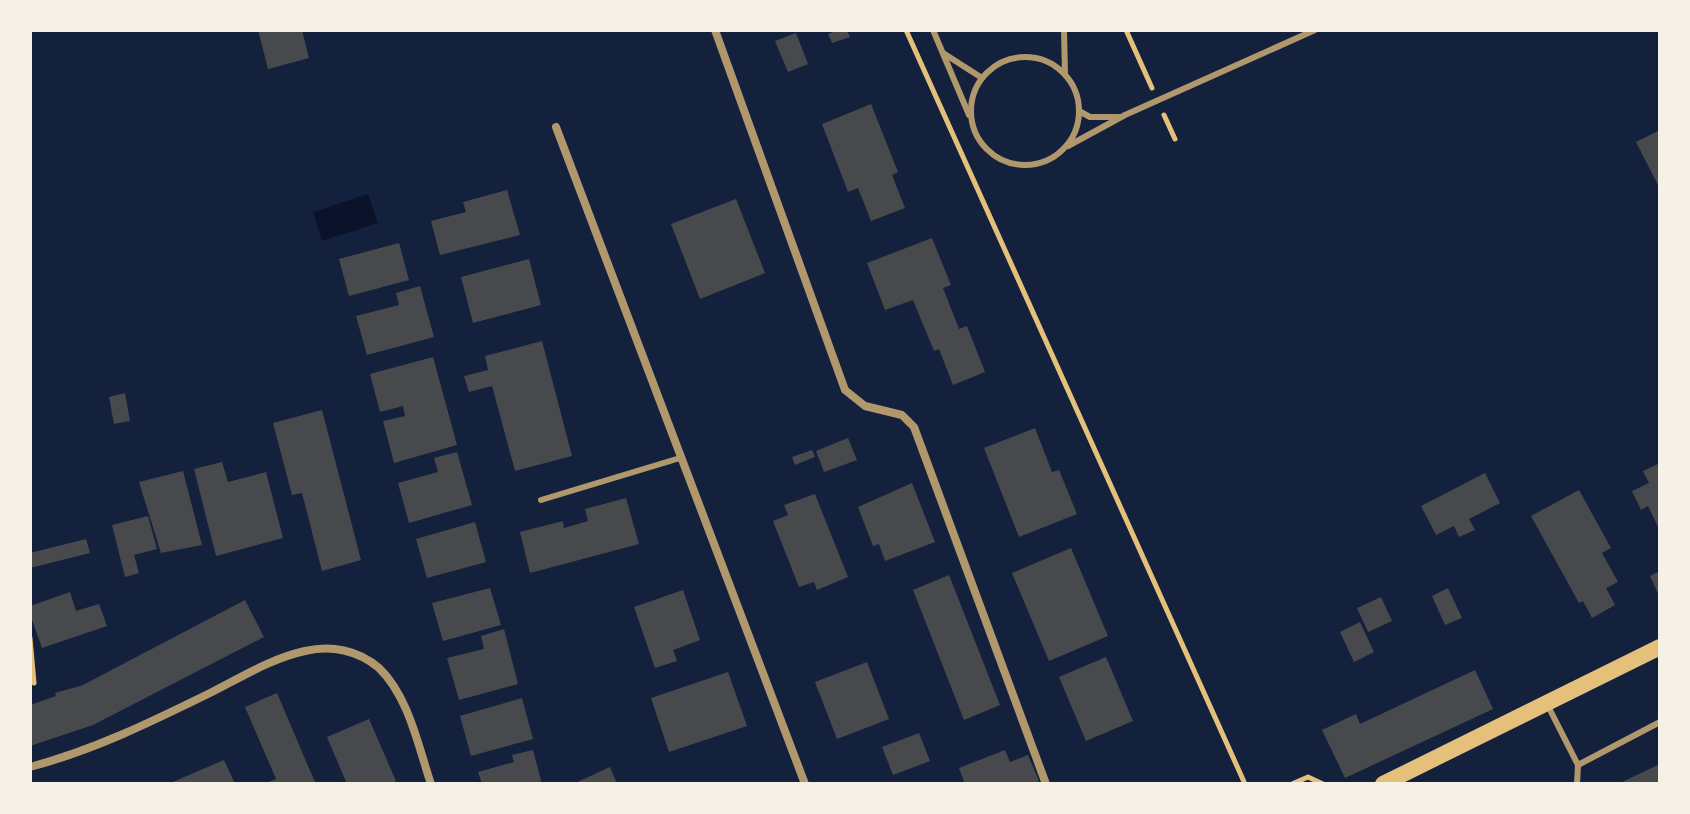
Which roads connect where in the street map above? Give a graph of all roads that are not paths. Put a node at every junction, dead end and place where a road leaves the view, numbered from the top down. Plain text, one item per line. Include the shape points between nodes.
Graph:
1 (715, 30) edge
2 (933, 30) edge
3 (1064, 30) edge
4 (1315, 30) edge
5 (943, 53) junction
6 (1065, 74) junction
7 (982, 78) junction
8 (1079, 111) junction
9 (1125, 115) junction
10 (971, 118) junction
11 (556, 127) dead end
12 (1064, 148) junction
13 (680, 458) junction
14 (541, 500) dead end
15 (1660, 647) edge
16 (1547, 704) junction
17 (1660, 722) edge
18 (1578, 765) junction
19 (30, 767) edge
20 (431, 784) edge
21 (805, 784) edge
22 (1046, 784) edge
23 (1383, 784) edge
24 (1577, 784) edge

1 - 22 street via 845,390 865,406 902,415 914,427
2 - 5 lane
3 - 6 lane
4 - 9 lane
5 - 7 lane
5 - 10 lane
6 - 7 lane via 1042,59 1016,57
6 - 8 lane
7 - 10 lane via 974,90
8 - 9 lane via 1099,118
8 - 12 lane
9 - 12 lane
10 - 12 lane via 990,153 1014,164 1041,162
11 - 13 street
13 - 14 lane
13 - 21 street
15 - 16 main road
16 - 18 lane
16 - 23 main road
17 - 18 lane
18 - 24 lane
19 - 20 street via 94,748 288,656 331,648 364,657 381,671 409,720

